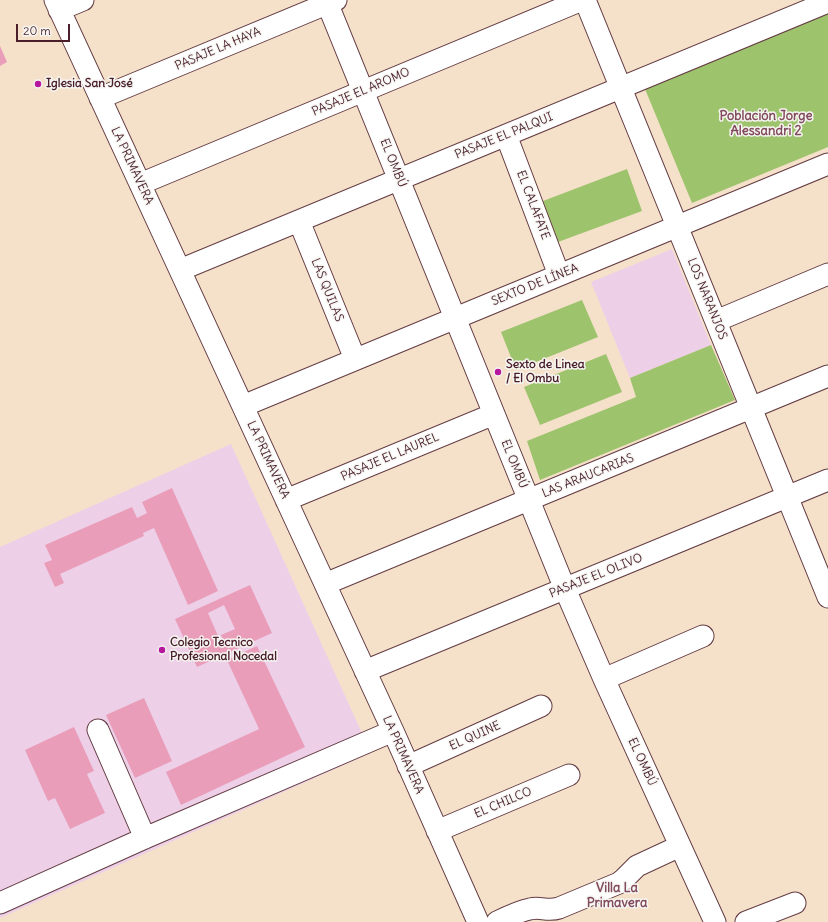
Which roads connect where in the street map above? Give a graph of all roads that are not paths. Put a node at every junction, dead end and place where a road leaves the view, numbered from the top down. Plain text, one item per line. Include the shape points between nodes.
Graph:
1 (83, 0) edge
2 (582, 0) edge
3 (585, 0) edge
4 (330, 1) edge
5 (828, 2) edge
6 (57, 5) edge
7 (621, 87) junction
8 (363, 91) junction
9 (100, 98) junction
10 (506, 135) junction
11 (828, 164) edge
12 (399, 179) junction
13 (140, 184) junction
14 (299, 221) junction
15 (677, 226) junction
16 (180, 270) junction
17 (828, 274) edge
18 (559, 275) junction
19 (455, 318) junction
20 (716, 320) junction
21 (356, 359) junction
22 (828, 376) edge
23 (243, 406) junction
24 (751, 408) junction
25 (494, 414) junction
26 (828, 480) edge
27 (787, 497) junction
28 (286, 500) junction
29 (529, 500) junction
30 (325, 584) junction
31 (565, 589) junction
32 (828, 597) edge
33 (703, 636) dead end
34 (365, 671) junction
35 (604, 679) junction
36 (541, 706) dead end
37 (98, 730) dead end
38 (393, 731) junction
39 (408, 766) junction
40 (569, 775) dead end
41 (437, 831) junction
42 (145, 838) junction
43 (680, 846) junction
44 (0, 903) edge
45 (795, 903) dead end
46 (478, 922) edge
47 (497, 922) edge
48 (715, 922) edge
49 (746, 922) edge

1 - 6 street
2 - 8 street, PASAJE EL AROMO
3 - 7 street, LOS NARANJOS
4 - 8 street, EL OMBÚ
4 - 9 street, PASAJE LA HAYA
5 - 7 street, PASAJE EL PALQUI
6 - 9 street, LA PRIMAVERA
7 - 10 street, PASAJE EL PALQUI
7 - 15 street, LOS NARANJOS
8 - 12 street, EL OMBÚ
8 - 13 street, PASAJE EL AROMO
9 - 13 street, LA PRIMAVERA
10 - 12 street, PASAJE EL PALQUI
10 - 18 street, EL CALAFATE
11 - 15 street, SEXTO DE LÍNEA
12 - 14 street, PASAJE EL PALQUI
12 - 19 street, EL OMBÚ
13 - 16 street, LA PRIMAVERA
14 - 16 street, PASAJE EL PALQUI
14 - 21 street, LAS QUILAS
15 - 18 street, SEXTO DE LÍNEA
15 - 20 street, LOS NARANJOS
16 - 23 street, LA PRIMAVERA
17 - 20 street
18 - 19 street, SEXTO DE LÍNEA
19 - 21 street, SEXTO DE LÍNEA
19 - 25 street, EL OMBÚ
20 - 24 street, LOS NARANJOS
21 - 23 street, SEXTO DE LÍNEA
22 - 24 street, LAS ARAUCARIAS
23 - 28 street, LA PRIMAVERA
24 - 27 street, LOS NARANJOS
24 - 29 street, LAS ARAUCARIAS
25 - 28 street, PASAJE EL LAUREL
25 - 29 street, EL OMBÚ
26 - 27 street, PASAJE EL OLIVO
27 - 31 street, PASAJE EL OLIVO
27 - 32 street, LOS NARANJOS
28 - 30 street, LA PRIMAVERA
29 - 30 street, LAS ARAUCARIAS
29 - 31 street, EL OMBÚ
30 - 34 street, LA PRIMAVERA
31 - 34 street, PASAJE EL OLIVO
31 - 35 street, EL OMBÚ
33 - 35 street
34 - 38 street, LA PRIMAVERA
35 - 43 street, EL OMBÚ
36 - 39 street, EL QUINE
37 - 42 street
38 - 39 street, LA PRIMAVERA
38 - 42 street
39 - 41 street, LA PRIMAVERA
40 - 41 street, EL CHILCO
41 - 46 street, LA PRIMAVERA
42 - 44 street
43 - 47 street via 637,866 619,883 559,908 531,908
43 - 48 street, EL OMBÚ
45 - 49 street

